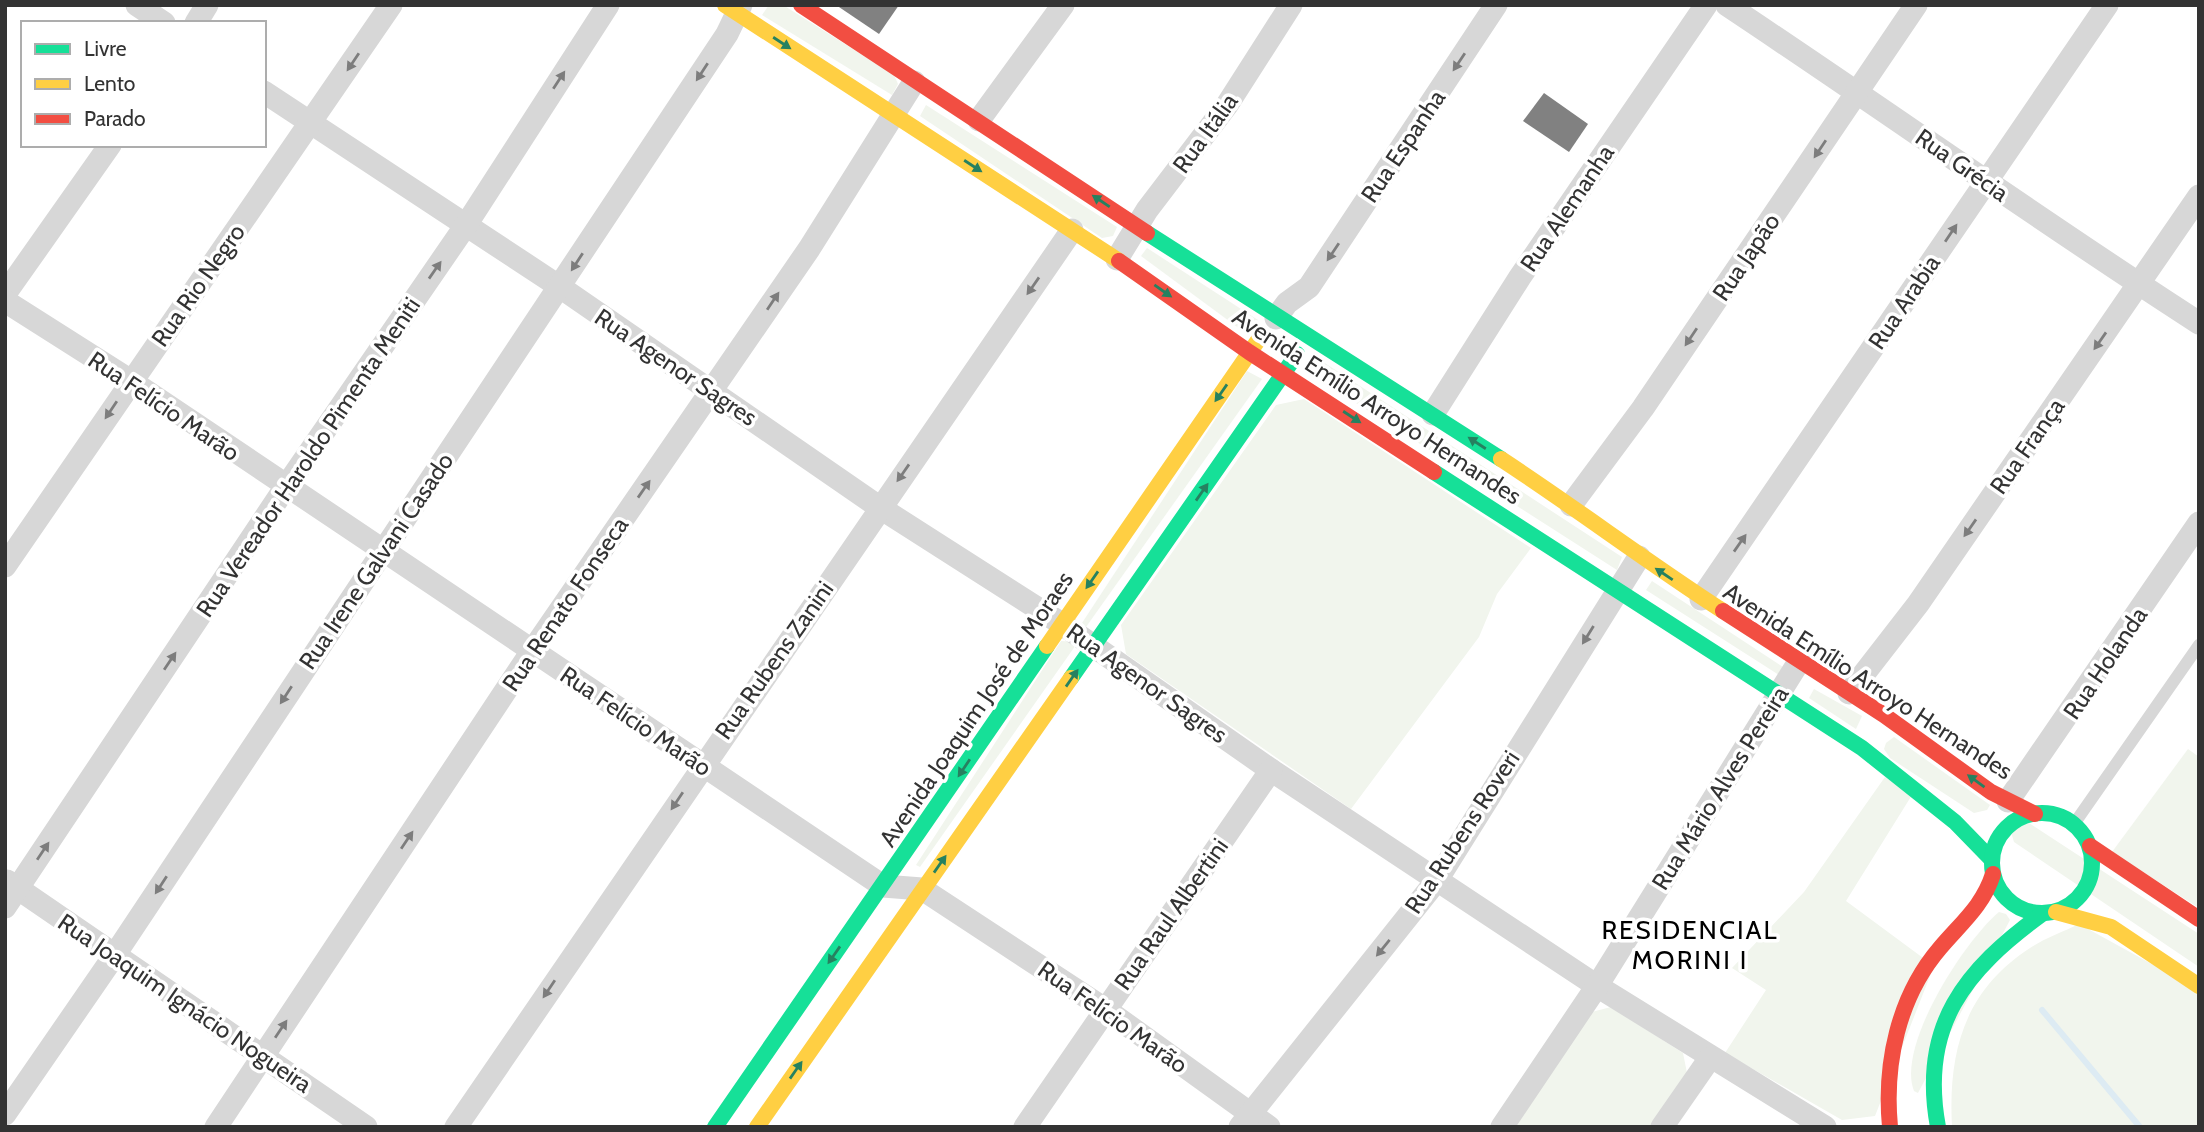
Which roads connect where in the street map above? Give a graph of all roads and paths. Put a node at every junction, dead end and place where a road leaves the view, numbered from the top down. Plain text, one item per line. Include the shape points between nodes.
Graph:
1 (137, 5) edge
2 (207, 5) edge
3 (391, 5) edge
4 (608, 5) edge
5 (801, 5) edge
6 (1291, 5) edge
7 (1496, 5) edge
8 (1706, 5) edge
9 (1727, 5) edge
10 (1916, 5) edge
11 (2107, 5) edge
12 (1060, 6) edge
13 (734, 8) edge
14 (161, 21) edge
15 (197, 21) edge
16 (914, 82) junction
17 (266, 93) edge
18 (1858, 93) junction
19 (892, 113) junction
20 (979, 120) junction
21 (311, 124) junction
22 (109, 147) edge
23 (1985, 183) junction
24 (2199, 196) edge
25 (466, 225) junction
26 (1137, 226) junction
27 (1072, 230) junction
28 (1116, 259) junction
29 (2138, 284) junction
30 (560, 287) junction
31 (1309, 287) junction
32 (5, 293) edge
33 (5, 301) edge
34 (1276, 318) junction
35 (2199, 323) edge
36 (1306, 336) junction
37 (1250, 352) junction
38 (1284, 373) junction
39 (131, 381) junction
40 (712, 392) junction
41 (1433, 414) junction
42 (285, 488) junction
43 (1571, 505) junction
44 (879, 507) junction
45 (2199, 523) edge
46 (381, 552) junction
47 (1639, 557) junction
48 (5, 566) edge
49 (1616, 589) junction
50 (1701, 599) junction
51 (1062, 624) junction
52 (2199, 645) edge
53 (1094, 647) junction
54 (532, 651) junction
55 (1800, 660) junction
56 (1779, 693) junction
57 (1849, 693) junction
58 (1873, 731) junction
59 (701, 765) junction
60 (1271, 770) junction
61 (2008, 801) junction
62 (2035, 814) junction
63 (2074, 824) junction
64 (2090, 846) junction
65 (1993, 867) junction
66 (1437, 880) junction
67 (883, 886) junction
68 (922, 889) junction
69 (10, 892) edge
70 (2049, 913) junction
71 (2199, 919) edge
72 (114, 956) junction
73 (1598, 986) junction
74 (2199, 986) edge
75 (1105, 1009) junction
76 (262, 1057) junction
77 (1710, 1058) junction
78 (1922, 1111) junction
79 (5, 1114) edge
80 (1253, 1122) edge
81 (1890, 1122) edge
82 (216, 1127) edge
83 (366, 1127) edge
84 (456, 1127) edge
85 (715, 1127) edge
86 (757, 1127) edge
87 (1025, 1127) edge
88 (1502, 1127) edge
89 (1662, 1127) edge
90 (1825, 1127) edge
91 (1873, 1127) edge
92 (1938, 1127) edge

1 - 14 street
2 - 15 street
3 -> 21 street, Rua Rio Negro
25 -> 4 street, Rua Vereador Haroldo Pimenta Meniti
5 - 16 main road, Avenida Emílio Arroyo Hernandes
6 - 26 street, Rua Itália via 1227,106
7 -> 31 street, Rua Espanha
8 - 41 street, Rua Alemanha via 1520,277
9 - 18 street, Rua Grécia
10 - 18 street, Rua Japão
11 - 23 street, Rua Arabia
12 - 20 street
13 -> 19 main road, Avenida Emílio Arroyo Hernandes
13 -> 30 street, Rua Irene Galvani Casado via 727,34
16 - 19 street, Rua Renato Fonseca
16 - 20 main road, Avenida Emílio Arroyo Hernandes
17 - 21 street, Rua Agenor Sagres
18 - 23 street, Rua Grécia
18 -> 43 street, Rua Japão via 1643,408
19 -> 27 main road, Avenida Emílio Arroyo Hernandes
40 -> 19 street, Rua Renato Fonseca via 809,249
26 -> 20 main road, Avenida Emílio Arroyo Hernandes
21 - 25 street, Rua Agenor Sagres
21 - 39 street, Rua Rio Negro
22 - 32 street
23 - 29 street, Rua Grécia
50 -> 23 street, Rua Arabia
24 - 29 street, Rua França
25 - 30 street, Rua Agenor Sagres
42 -> 25 street, Rua Vereador Haroldo Pimenta Meniti
26 - 28 street, Rua Itália
26 - 34 main road, Avenida Emílio Arroyo Hernandes
27 - 28 main road, Avenida Emílio Arroyo Hernandes
27 -> 44 street, Rua Rubens Zanini
28 -> 37 main road, Avenida Emílio Arroyo Hernandes
29 - 35 street, Rua Grécia
29 -> 57 street, Rua França via 1917,604
30 - 40 street, Rua Agenor Sagres
30 - 46 street, Rua Irene Galvani Casado
31 - 34 street, Rua Espanha
31 - 36 street, Rua Espanha
33 - 39 street, Rua Felício Marão
34 - 36 main road, Avenida Emílio Arroyo Hernandes
34 - 37 main road, Avenida Joaquim José de Moraes
36 - 38 main road
36 - 41 main road, Avenida Emílio Arroyo Hernandes
37 - 38 main road, Avenida Emílio Arroyo Hernandes
37 -> 51 main road, Avenida Joaquim José de Moraes
38 -> 49 main road, Avenida Emílio Arroyo Hernandes
53 -> 38 main road
39 - 42 street, Rua Felício Marão
39 -> 48 street, Rua Rio Negro
40 - 44 street, Rua Agenor Sagres
54 -> 40 street, Rua Renato Fonseca
43 -> 41 main road, Avenida Emílio Arroyo Hernandes
42 - 46 street, Rua Felício Marão
69 -> 42 street, Rua Vereador Haroldo Pimenta Meniti
43 - 47 main road, Avenida Emílio Arroyo Hernandes
44 - 51 street, Rua Agenor Sagres
44 - 59 street, Rua Rubens Zanini
45 - 61 street, Rua Holanda
46 - 54 street, Rua Felício Marão
46 -> 72 street, Rua Irene Galvani Casado
47 - 49 street, Rua Rubens Roveri
50 -> 47 main road, Avenida Emílio Arroyo Hernandes
49 - 56 main road, Avenida Emílio Arroyo Hernandes
49 -> 66 street, Rua Rubens Roveri
50 - 55 main road, Avenida Emílio Arroyo Hernandes
51 - 53 street, Rua Agenor Sagres
51 -> 67 main road, Avenida Joaquim José de Moraes
52 - 63 lane
53 - 60 street, Rua Agenor Sagres
68 -> 53 main road
54 - 59 street, Rua Felício Marão
76 -> 54 street, Rua Renato Fonseca
55 - 56 street, Rua Mário Alves Pereira
55 - 57 main road, Avenida Emílio Arroyo Hernandes
56 - 58 main road, Avenida Emílio Arroyo Hernandes
56 - 73 street, Rua Mário Alves Pereira
57 - 58 main road, Avenida Emílio Arroyo Hernandes
61 -> 58 main road, Avenida Emílio Arroyo Hernandes
58 - 65 main road, Avenida Emílio Arroyo Hernandes
59 - 67 street, Rua Felício Marão
59 -> 84 street, Rua Rubens Zanini
60 - 66 street, Rua Agenor Sagres
60 - 75 street, Rua Raul Albertini
61 - 62 main road, Avenida Emílio Arroyo Hernandes
62 - 63 main road
62 - 65 main road via 2001,835
63 - 64 main road
64 - 70 main road via 2087,886 2069,906
64 - 71 main road
65 - 70 main road via 2006,898 2029,912
65 - 81 main road via 1989,892 1980,906 1931,958 1909,997 1891,1064
66 - 73 street, Rua Agenor Sagres
66 -> 80 street, Rua Rubens Roveri
67 - 68 street, Rua Felício Marão
67 -> 85 main road, Avenida Joaquim José de Moraes
68 - 75 street, Rua Felício Marão
86 -> 68 main road
69 - 72 street, Rua Joaquim Ignácio Nogueira
70 - 74 main road via 2111,927
70 - 78 main road via 1991,954 1955,998
72 - 76 street, Rua Joaquim Ignácio Nogueira
72 - 79 street, Rua Irene Galvani Casado
73 - 77 street, Rua Agenor Sagres
73 - 88 street, Rua Mário Alves Pereira
75 - 80 street, Rua Felício Marão
75 - 87 street, Rua Raul Albertini
76 - 82 street, Rua Renato Fonseca
76 - 83 street, Rua Joaquim Ignácio Nogueira
77 - 89 street
77 - 90 street, Rua Agenor Sagres
78 - 81 main road
78 - 92 main road
81 - 91 main road

